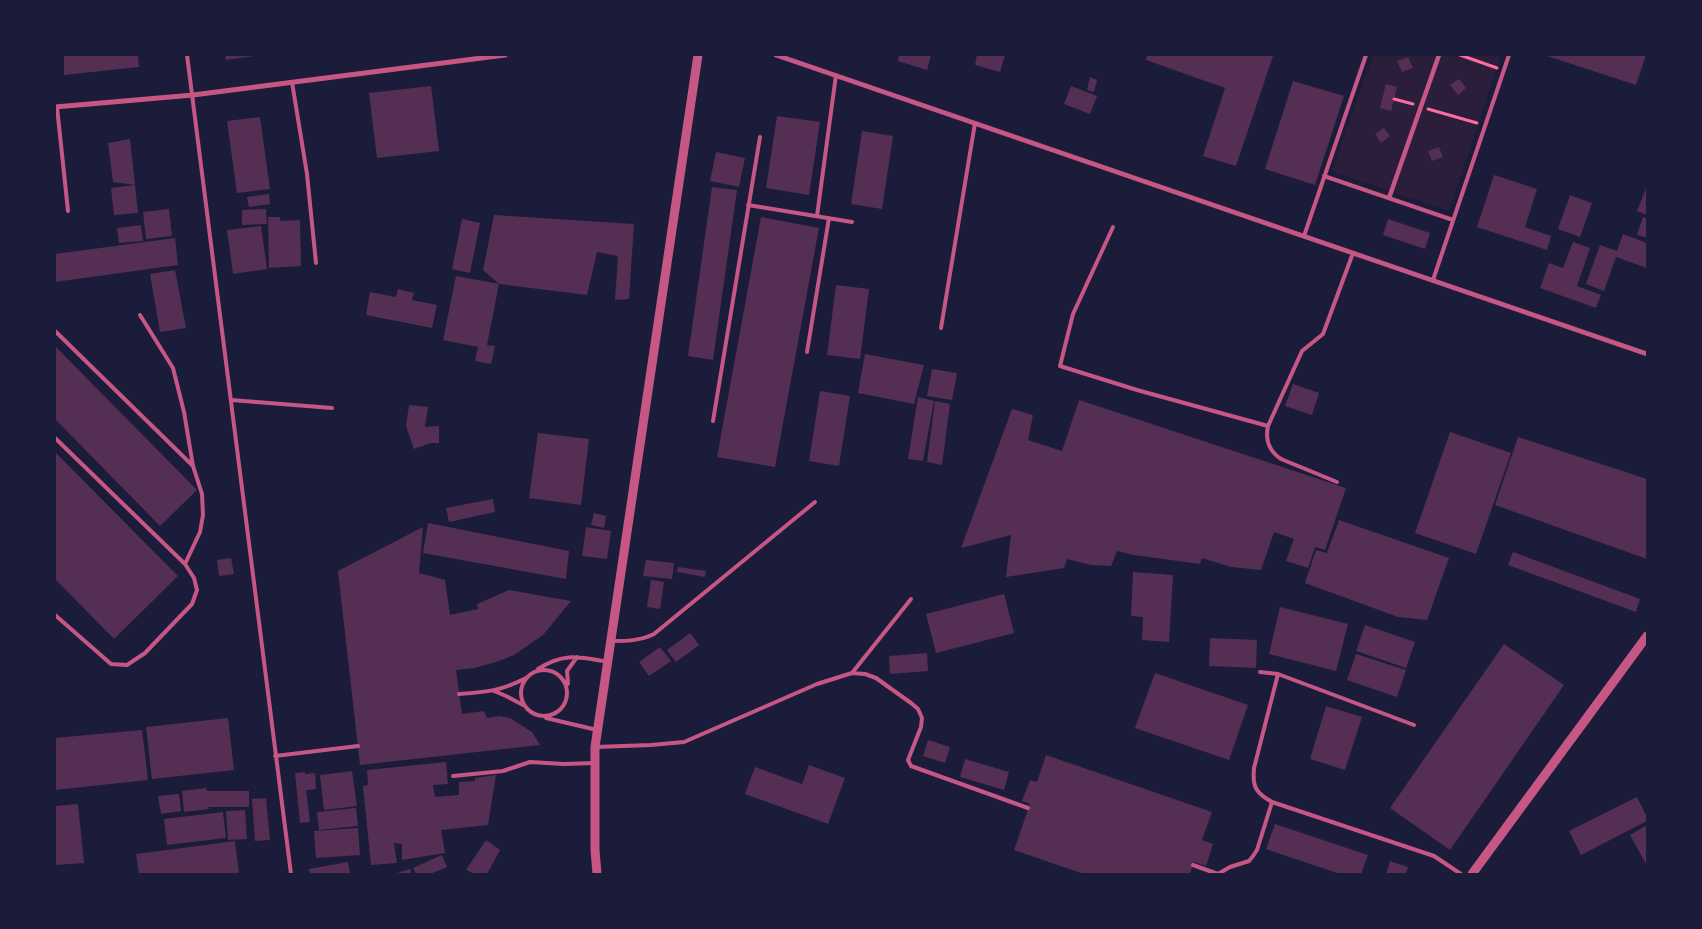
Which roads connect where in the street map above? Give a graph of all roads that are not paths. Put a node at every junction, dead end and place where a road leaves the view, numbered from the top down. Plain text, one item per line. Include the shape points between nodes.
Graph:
1 (187, 55) edge
2 (505, 55) edge
3 (698, 55) edge
4 (776, 55) edge
5 (1366, 55) edge
6 (1439, 55) edge
7 (1509, 55) edge
8 (836, 75) junction
9 (292, 82) junction
10 (193, 94) junction
11 (56, 107) edge
12 (975, 123) junction
13 (760, 137) dead end
14 (1324, 176) junction
15 (1389, 198) junction
16 (748, 205) junction
17 (68, 211) dead end
18 (817, 216) junction
19 (829, 218) junction
20 (1454, 220) junction
21 (852, 222) dead end
22 (1113, 227) dead end
23 (1304, 236) junction
24 (1353, 253) junction
25 (316, 263) dead end
26 (1433, 280) junction
27 (140, 315) dead end
28 (941, 328) dead end
29 (55, 330) edge
30 (807, 352) dead end
31 (1647, 354) edge
32 (231, 400) junction
33 (332, 408) dead end
34 (713, 421) dead end
35 (1268, 426) junction
36 (55, 438) edge
37 (193, 466) junction
38 (1337, 482) dead end
39 (815, 502) dead end
40 (185, 564) junction
41 (911, 598) dead end
42 (55, 615) edge
43 (1647, 636) edge
44 (611, 641) junction
45 (577, 657) junction
46 (608, 662) junction
47 (536, 671) junction
48 (1260, 672) dead end
49 (852, 673) junction
50 (1278, 674) junction
51 (526, 678) junction
52 (568, 689) junction
53 (494, 692) junction
54 (459, 694) dead end
55 (524, 705) junction
56 (539, 716) junction
57 (1414, 725) dead end
58 (597, 730) junction
59 (358, 746) dead end
60 (595, 747) junction
61 (275, 756) junction
62 (595, 763) junction
63 (453, 776) dead end
64 (1272, 802) junction
65 (1028, 808) dead end
66 (1193, 866) dead end
67 (291, 874) edge
68 (598, 874) edge
69 (1461, 874) edge
70 (1472, 874) edge

1 - 10 lane
2 - 9 street
3 - 44 street
4 - 8 street
5 - 14 lane
6 - 15 street
7 - 20 lane
8 - 12 street
8 - 18 lane
9 - 10 street
9 - 25 lane via 307,174
10 - 11 street
10 - 32 lane
11 - 17 lane
12 - 23 street
12 - 28 lane
13 - 16 lane
14 - 15 lane
14 - 23 lane
15 - 20 lane
16 - 18 lane
16 - 34 lane
18 - 19 lane
19 - 21 lane
19 - 30 lane
20 - 26 lane
22 - 35 lane via 1073,314 1060,366
23 - 24 street
24 - 26 street
24 - 35 lane via 1323,334 1302,350
26 - 31 street
27 - 37 lane via 173,368
29 - 37 lane
32 - 33 lane
32 - 61 lane
35 - 38 lane via 1268,444 1274,454
36 - 40 lane
37 - 40 lane via 202,494 203,515 200,532
39 - 44 lane via 654,634 630,641
40 - 42 lane via 197,590 192,604 145,653 127,665 111,664
41 - 49 lane
43 - 70 street
44 - 46 street
45 - 46 lane
45 - 47 lane via 556,660
45 - 52 lane via 567,671
46 - 58 street
47 - 51 lane
47 - 52 lane via 556,672
48 - 50 lane
49 - 60 lane via 817,684 684,742
49 - 65 lane via 876,678 918,709 921,727 908,760 910,766
50 - 57 lane
50 - 64 lane via 1253,774 1256,791
51 - 53 lane
51 - 55 lane via 521,696
52 - 56 lane via 562,709 550,716
53 - 54 lane
53 - 55 lane
55 - 56 lane
56 - 58 lane
58 - 60 street
59 - 61 lane
60 - 62 street
61 - 67 lane
62 - 63 lane via 530,762 503,771
62 - 68 street
64 - 66 lane via 1257,850 1251,859 1218,874
64 - 69 lane via 1434,856

